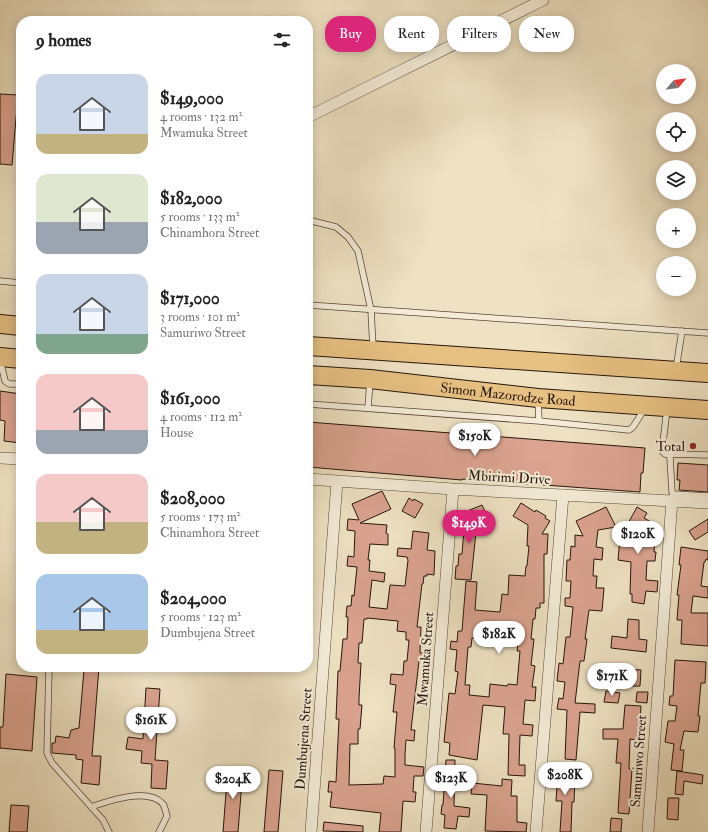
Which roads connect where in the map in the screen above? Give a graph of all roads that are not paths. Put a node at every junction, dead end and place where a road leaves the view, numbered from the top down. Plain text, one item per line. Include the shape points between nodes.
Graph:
1 (543, 0) edge
2 (313, 114) edge
3 (313, 221) edge
4 (0, 281) edge
5 (16, 283) edge
6 (313, 305) edge
7 (371, 310) junction
8 (0, 324) edge
9 (16, 326) edge
10 (682, 331) junction
11 (708, 333) edge
12 (313, 346) edge
13 (373, 351) junction
14 (0, 358) edge
15 (16, 359) edge
16 (676, 370) junction
17 (313, 372) edge
18 (708, 373) edge
19 (370, 379) junction
20 (3, 380) edge
21 (16, 384) edge
22 (538, 398) junction
23 (313, 404) edge
24 (647, 405) junction
25 (667, 407) junction
26 (368, 408) junction
27 (708, 410) edge
28 (540, 421) junction
29 (670, 455) junction
30 (708, 455) edge
31 (0, 458) edge
32 (16, 459) edge
33 (313, 479) edge
34 (337, 481) junction
35 (453, 489) junction
36 (563, 495) junction
37 (708, 496) edge
38 (672, 500) junction
39 (708, 503) edge
40 (49, 672) edge
41 (91, 807) junction
42 (109, 832) edge
43 (159, 832) edge
44 (311, 832) edge
45 (426, 832) edge
46 (536, 832) edge
47 (648, 832) edge

1 - 2 street
3 - 7 lane via 336,227 348,236 358,251
4 - 5 lane
6 - 7 lane
7 - 10 lane
7 - 13 lane
8 - 9 highway
10 - 11 lane
10 - 16 lane
12 - 13 highway
13 - 16 highway
14 - 15 highway
14 - 20 lane
16 - 18 highway
17 - 19 highway, Simon Mazorodze Road
19 - 22 highway, Simon Mazorodze Road
19 - 26 lane
20 - 21 lane via 9,384
22 - 24 highway, Simon Mazorodze Road
22 - 28 lane
23 - 26 lane
24 - 25 highway, Simon Mazorodze Road
24 - 28 lane via 629,430
25 - 27 highway, Simon Mazorodze Road
25 - 29 lane via 662,451
26 - 28 lane
29 - 30 lane
29 - 37 lane via 673,494
31 - 32 street
33 - 34 street, Mbirimi Drive
34 - 35 street, Mbirimi Drive
34 - 44 street, Dumbujena Street
35 - 36 street, Mbirimi Drive
35 - 45 street, Mwamuka Street
36 - 38 street, Mbirimi Drive
36 - 46 street
38 - 39 street, Mbirimi Drive
38 - 47 street, Samuriwo Street
40 - 41 lane via 47,753 52,763
41 - 42 lane via 103,820
41 - 43 lane via 137,795 154,798 163,804 167,816

